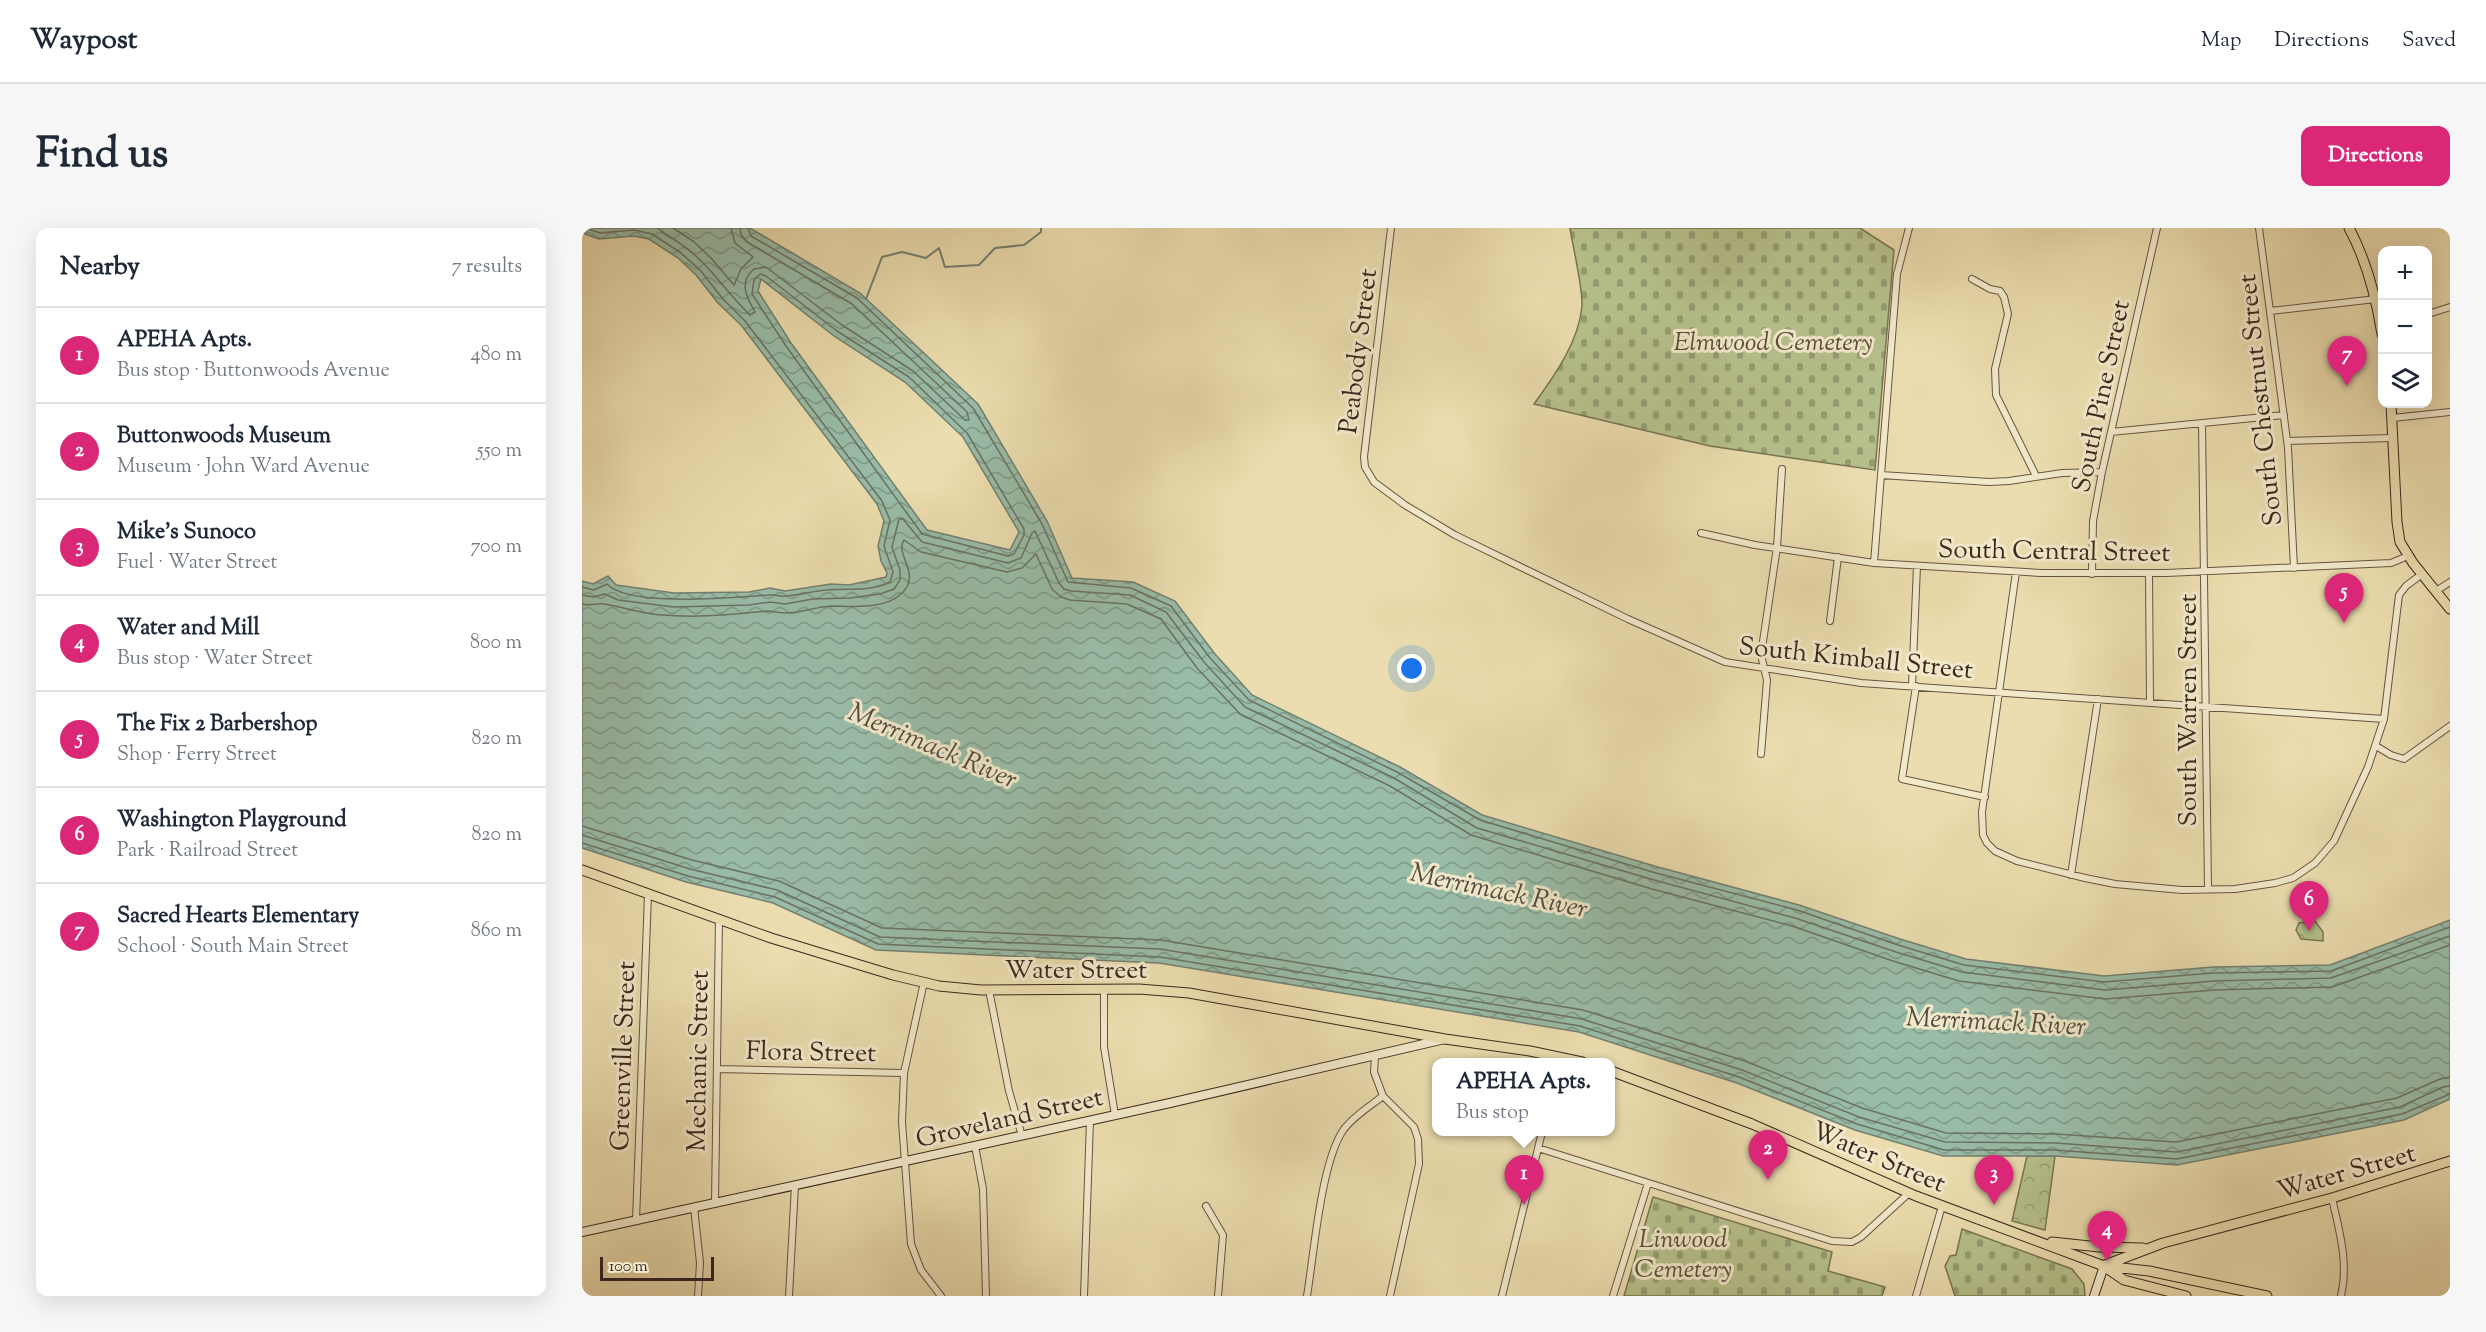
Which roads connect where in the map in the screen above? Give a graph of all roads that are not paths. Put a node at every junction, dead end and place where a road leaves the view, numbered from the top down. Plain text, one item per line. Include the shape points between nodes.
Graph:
1 (1391, 228) edge
2 (1909, 228) edge
3 (2157, 228) edge
4 (2259, 228) edge
5 (2349, 228) edge
6 (1972, 279) dead end
7 (2376, 299) junction
8 (2450, 307) edge
9 (2378, 310) edge
10 (2270, 311) junction
11 (2432, 312) edge
12 (2391, 408) edge
13 (2450, 412) edge
14 (2284, 416) junction
15 (2391, 418) junction
16 (2202, 423) junction
17 (2111, 432) junction
18 (2392, 438) junction
19 (2287, 441) junction
20 (1782, 469) dead end
21 (2102, 472) junction
22 (1881, 475) junction
23 (1370, 477) joint
24 (2036, 477) junction
25 (1701, 533) dead end
26 (1777, 548) junction
27 (2408, 556) junction
28 (1838, 557) junction
29 (1874, 563) junction
30 (1917, 566) junction
31 (2294, 568) junction
32 (2016, 572) junction
33 (2205, 572) junction
34 (2149, 573) junction
35 (2092, 574) junction
36 (2422, 574) junction
37 (2450, 582) edge
38 (2436, 591) junction
39 (2450, 609) edge
40 (1830, 621) dead end
41 (1765, 668) junction
42 (1914, 686) junction
43 (2000, 692) junction
44 (2098, 699) junction
45 (2150, 703) junction
46 (2207, 707) junction
47 (2384, 719) junction
48 (2450, 726) edge
49 (2376, 746) junction
50 (1761, 754) dead end
51 (1985, 797) junction
52 (582, 870) edge
53 (2072, 875) junction
54 (2208, 888) junction
55 (648, 894) junction
56 (718, 919) junction
57 (924, 982) junction
58 (1104, 989) junction
59 (989, 990) junction
60 (1445, 1039) junction
61 (1375, 1057) junction
62 (1549, 1058) edge
63 (717, 1069) junction
64 (904, 1073) junction
65 (1615, 1073) edge
66 (1383, 1096) junction
67 (1115, 1115) junction
68 (1090, 1120) junction
69 (1022, 1136) junction
70 (1541, 1136) edge
71 (975, 1146) junction
72 (1538, 1148) junction
73 (2450, 1161) edge
74 (905, 1162) junction
75 (1648, 1183) junction
76 (795, 1185) junction
77 (1909, 1193) junction
78 (2332, 1198) junction
79 (715, 1203) junction
80 (1206, 1206) dead end
81 (1942, 1206) junction
82 (694, 1207) junction
83 (636, 1220) junction
84 (582, 1232) edge
85 (2031, 1239) junction
86 (2149, 1248) junction
87 (2104, 1266) junction
88 (698, 1296) edge
89 (789, 1296) edge
90 (941, 1296) edge
91 (986, 1296) edge
92 (1084, 1296) edge
93 (1218, 1296) edge
94 (1307, 1296) edge
95 (1390, 1296) edge
96 (1502, 1296) edge
97 (1613, 1296) edge
98 (1916, 1296) edge
99 (2094, 1296) edge
100 (2186, 1296) edge
101 (2267, 1296) edge
102 (2341, 1296) edge

1 - 23 street, Peabody Street via 1364,458
2 - 22 street via 1897,274
3 - 17 street, South Pine Street
4 - 10 street, South Chestnut Street
5 - 7 main road
6 - 24 street via 2000,291 2007,305 1995,369 1996,395
7 - 9 main road
7 - 10 street
8 - 11 street
10 - 14 street, South Chestnut Street
12 - 15 main road
13 - 15 street
14 - 16 street
14 - 19 street, South Chestnut Street
15 - 18 main road
16 - 17 street
16 - 33 street, South Warren Street
17 - 21 street, South Pine Street
18 - 19 street
18 - 27 main road via 2398,531
19 - 31 street, South Chestnut Street
20 - 26 street
21 - 24 street
21 - 35 street, South Pine Street via 2093,521
22 - 24 street via 1989,482
22 - 29 street
23 - 41 street, South Kimball Street via 1405,505 1492,554 1701,653 1725,662
25 - 26 street, South Central Street
26 - 28 street, South Central Street
26 - 41 street via 1761,655
27 - 31 street, South Central Street via 2391,563
27 - 36 main road
28 - 29 street, South Central Street
28 - 40 street
29 - 30 street, South Central Street
30 - 32 street, South Central Street
30 - 42 street
31 - 33 street, South Central Street
32 - 35 street, South Central Street
32 - 43 street
33 - 34 street, South Central Street
33 - 46 street, South Warren Street
34 - 35 street, South Central Street
34 - 45 street
36 - 38 main road
36 - 47 street via 2399,595
37 - 38 street
38 - 39 main road
41 - 42 street, South Kimball Street via 1861,683
41 - 50 street
42 - 43 street, South Kimball Street
42 - 51 street via 1902,779
43 - 44 street, South Kimball Street
43 - 51 street
44 - 45 street, South Kimball Street
44 - 53 street
45 - 46 street, South Kimball Street
46 - 47 street, South Kimball Street
46 - 54 street, South Warren Street
47 - 49 street
48 - 49 street via 2404,759
49 - 54 street via 2345,820 2328,850 2307,870 2275,883
51 - 53 street via 1983,834 1987,843 2032,866
52 - 55 main road, Water Street
53 - 54 street via 2148,888
55 - 56 main road, Water Street
55 - 83 street, Greenville Street
56 - 57 main road, Water Street via 843,961
56 - 63 street, Mechanic Street
57 - 59 main road, Water Street
57 - 64 street
58 - 59 main road, Water Street
58 - 60 main road, Water Street via 1189,993
58 - 67 street via 1104,1047
59 - 69 street
60 - 61 main road, Groveland Street
60 - 62 main road, Water Street
61 - 66 street via 1374,1072
61 - 67 main road, Groveland Street
63 - 64 street, Flora Street
63 - 79 street, Mechanic Street
64 - 74 street
65 - 77 main road, Water Street via 1752,1124
66 - 94 street via 1345,1127 1336,1143 1325,1182
66 - 95 street via 1414,1127 1419,1150
67 - 68 main road, Groveland Street
68 - 69 main road, Groveland Street
68 - 92 street
69 - 71 main road, Groveland Street
70 - 72 street
71 - 74 main road, Groveland Street
71 - 91 street via 983,1189
72 - 75 street
72 - 96 street
73 - 78 main road, Water Street
74 - 76 main road, Groveland Street
74 - 90 street via 911,1244 921,1270
75 - 77 street via 1843,1243 1861,1237
75 - 97 street
76 - 79 main road, Groveland Street
76 - 89 street
77 - 81 main road, Water Street
78 - 86 main road, Water Street
78 - 102 street via 2343,1246 2345,1275
79 - 82 main road, Groveland Street
80 - 93 street via 1223,1235
81 - 85 main road, Water Street
81 - 98 street
82 - 83 main road, Groveland Street
82 - 88 street via 700,1263
83 - 84 main road, Groveland Street
85 - 86 main road, Water Street
85 - 87 main road, Water Street
86 - 87 main road, Water Street
87 - 99 main road
87 - 100 main road via 2124,1281
87 - 101 main road via 2149,1271

